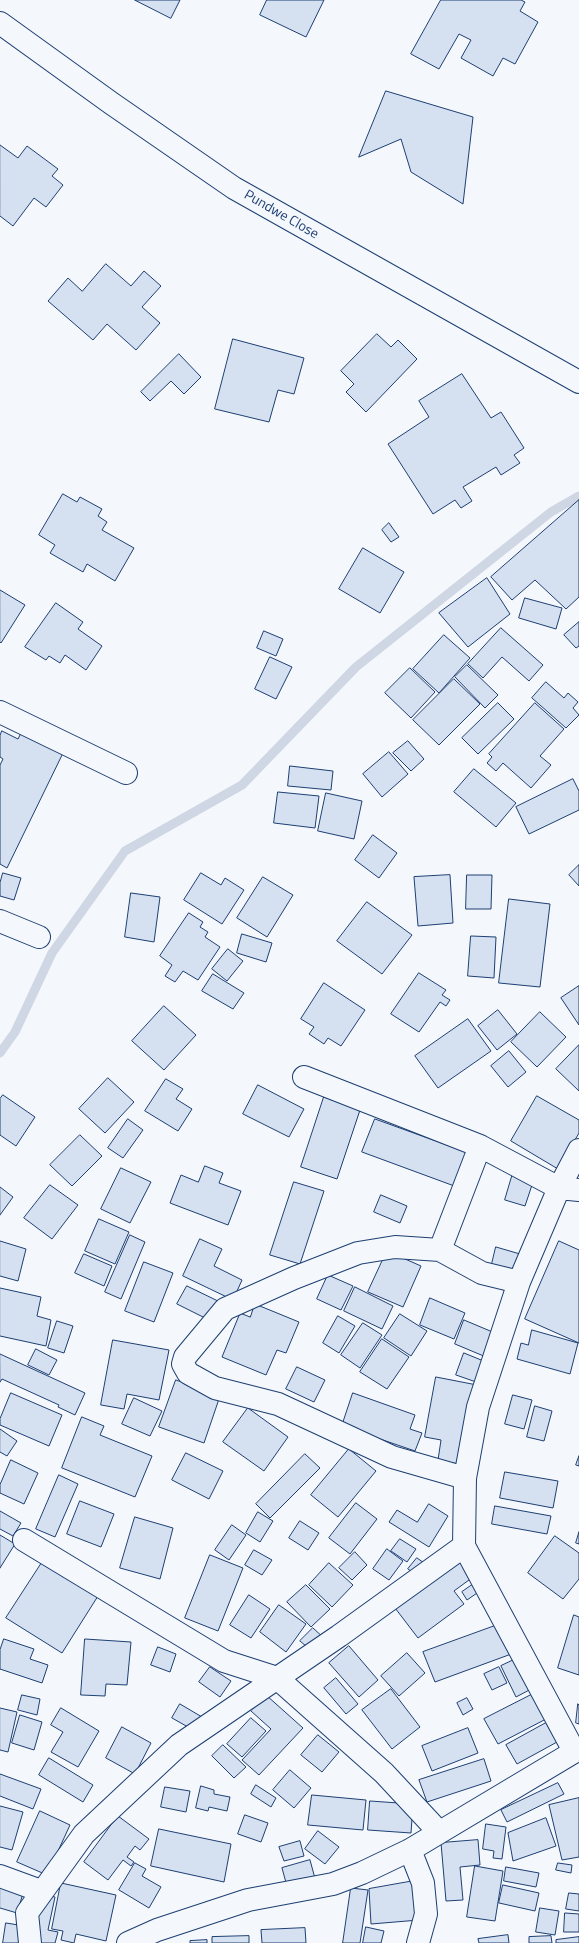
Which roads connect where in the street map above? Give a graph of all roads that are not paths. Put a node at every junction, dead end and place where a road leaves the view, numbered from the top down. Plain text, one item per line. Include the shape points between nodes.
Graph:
1 (0, 23) edge
2 (579, 382) edge
3 (0, 712) edge
4 (126, 773) dead end
5 (0, 921) edge
6 (39, 937) dead end
7 (304, 1077) dead end
8 (480, 1146) junction
9 (579, 1150) edge
10 (569, 1189) edge
11 (440, 1250) junction
12 (519, 1282) junction
13 (465, 1478) junction
14 (24, 1540) dead end
15 (464, 1546) junction
16 (277, 1678) junction
17 (577, 1750) edge
18 (439, 1832) junction
19 (410, 1850) junction
20 (0, 1876) edge
21 (41, 1891) junction
22 (30, 1943) edge
23 (128, 1943) edge
24 (418, 1943) edge

1 - 2 street, Pundwe Close via 234,188
3 - 4 street
5 - 6 street
7 - 8 street
8 - 10 street
8 - 11 street
9 - 10 street
10 - 12 street
11 - 12 street via 482,1273
11 - 13 street via 395,1247 358,1253 294,1278 225,1309 185,1357 183,1364 188,1373 215,1388 278,1404 392,1457
12 - 13 street via 478,1407
13 - 15 street
14 - 16 street via 224,1660
15 - 16 street
15 - 17 street
16 - 18 street via 384,1773
16 - 21 street via 179,1745 84,1834
17 - 18 street
18 - 19 street
19 - 23 street via 333,1884 248,1900 157,1930
19 - 24 street via 423,1883 426,1914
20 - 21 street
21 - 22 street via 27,1913

